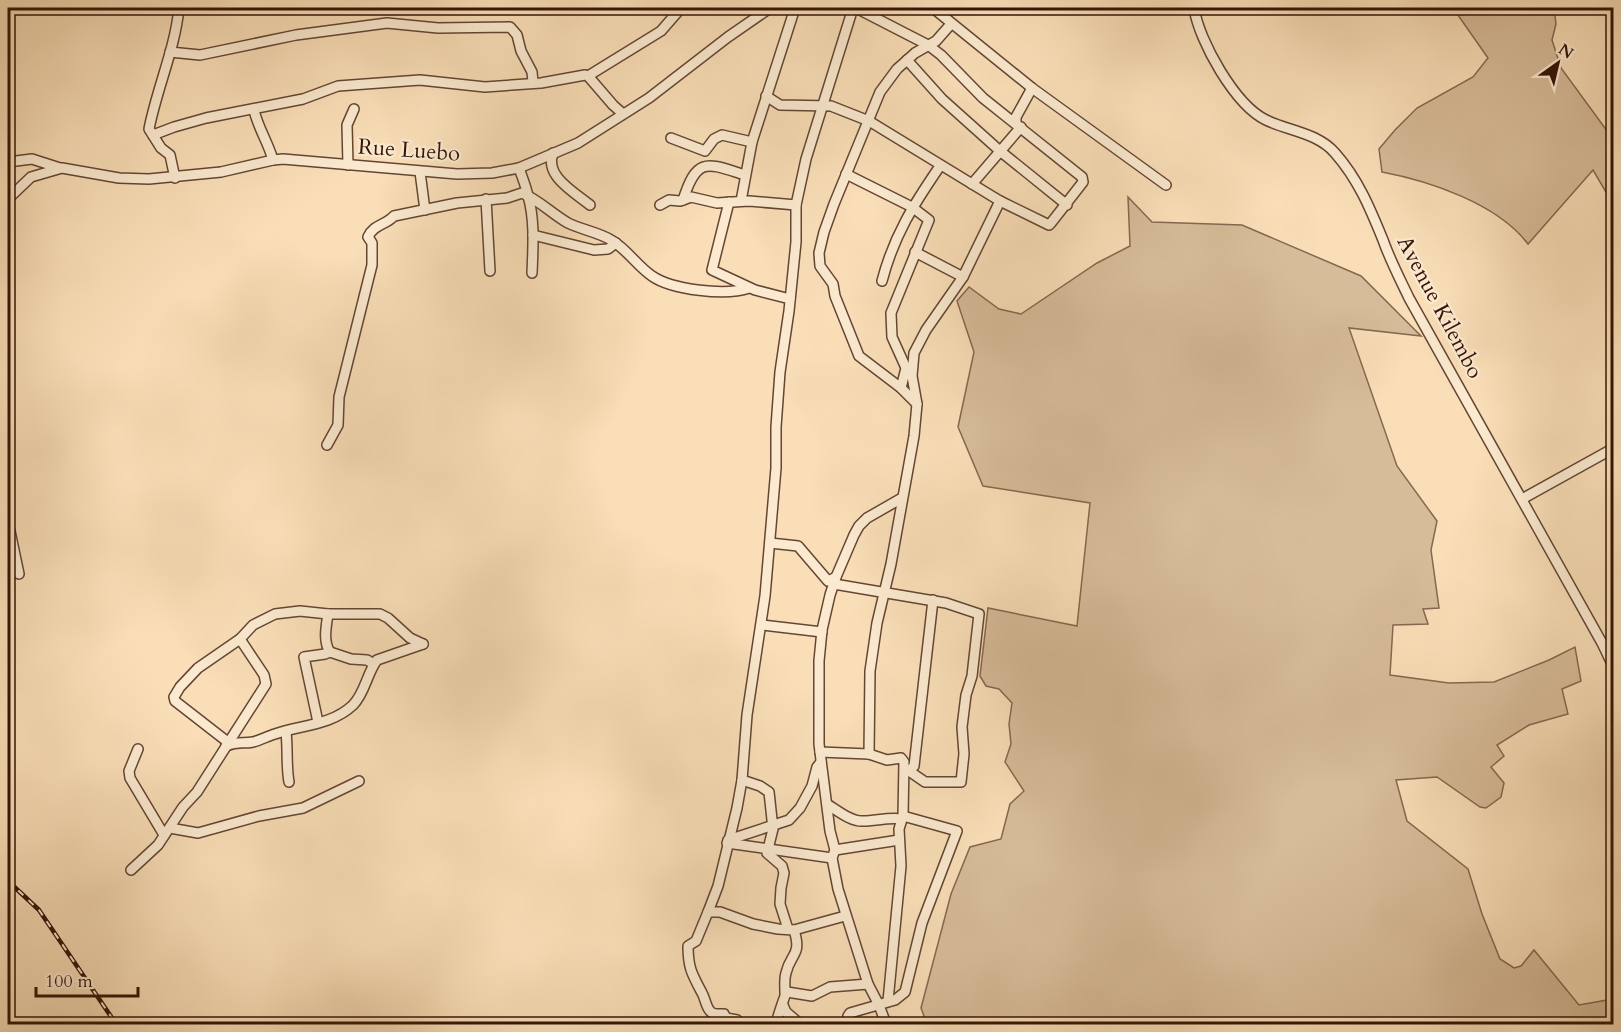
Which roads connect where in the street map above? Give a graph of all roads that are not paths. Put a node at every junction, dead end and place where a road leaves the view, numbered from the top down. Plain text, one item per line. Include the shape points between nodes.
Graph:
1 (681, 8) edge
2 (770, 8) edge
3 (795, 8) edge
4 (855, 8) edge
5 (933, 8) edge
6 (1194, 8) edge
7 (180, 10) edge
8 (951, 24) junction
9 (916, 39) junction
10 (928, 45) junction
11 (170, 52) junction
12 (911, 56) junction
13 (588, 76) junction
14 (533, 82) junction
15 (1032, 88) junction
16 (766, 96) junction
17 (823, 105) junction
18 (354, 109) dead end
19 (254, 110) junction
20 (623, 114) junction
21 (869, 121) junction
22 (1019, 125) junction
23 (153, 135) junction
24 (671, 138) dead end
25 (752, 142) junction
26 (1000, 151) junction
27 (553, 153) junction
28 (273, 160) junction
29 (8, 162) edge
30 (348, 165) junction
31 (940, 165) junction
32 (62, 168) junction
33 (519, 168) junction
34 (420, 171) junction
35 (846, 174) junction
36 (745, 175) junction
37 (175, 178) junction
38 (972, 184) junction
39 (1166, 185) dead end
40 (529, 197) junction
41 (8, 199) edge
42 (486, 199) junction
43 (683, 200) junction
44 (741, 201) junction
45 (1000, 201) junction
46 (729, 202) junction
47 (590, 205) dead end
48 (660, 205) dead end
49 (796, 205) junction
50 (1067, 205) junction
51 (912, 207) junction
52 (425, 210) junction
53 (533, 235) junction
54 (616, 243) junction
55 (915, 252) junction
56 (490, 272) dead end
57 (532, 273) dead end
58 (724, 277) junction
59 (963, 278) junction
60 (882, 281) dead end
61 (749, 288) junction
62 (728, 292) junction
63 (790, 298) junction
64 (901, 388) junction
65 (917, 404) junction
66 (327, 445) dead end
67 (1614, 448) edge
68 (902, 498) junction
69 (1522, 499) junction
70 (8, 529) edge
71 (770, 543) junction
72 (19, 574) dead end
73 (835, 580) junction
74 (885, 592) junction
75 (933, 600) junction
76 (328, 614) junction
77 (762, 625) junction
78 (822, 632) junction
79 (240, 639) junction
80 (330, 652) junction
81 (374, 664) junction
82 (1614, 668) edge
83 (318, 722) junction
84 (286, 732) junction
85 (227, 745) junction
86 (138, 749) dead end
87 (869, 754) junction
88 (821, 757) junction
89 (907, 770) junction
90 (742, 780) junction
91 (359, 781) dead end
92 (289, 782) dead end
93 (827, 804) junction
94 (903, 817) junction
95 (773, 825) junction
96 (167, 831) junction
97 (898, 840) junction
98 (728, 842) junction
99 (767, 849) junction
100 (833, 854) junction
101 (131, 870) dead end
102 (708, 912) junction
103 (845, 916) junction
104 (791, 930) junction
105 (867, 984) junction
106 (785, 993) junction
107 (883, 1003) junction
108 (783, 1005) junction
109 (740, 1024) edge
110 (776, 1024) edge
111 (800, 1024) edge
112 (852, 1024) edge
113 (886, 1024) edge

1 - 13 street via 661,31
2 - 20 street, Rue Luebo
3 - 16 street
4 - 9 street
4 - 17 street
5 - 8 street
6 - 69 street, Avenue Kilembo via 1212,58 1247,105 1264,119 1329,146 1363,190 1409,298
7 - 11 street
8 - 10 street
8 - 15 street
9 - 10 street
9 - 12 street
10 - 12 street
10 - 22 street via 983,98
11 - 14 street via 200,55 296,34 387,23 438,28 510,27 518,35
11 - 23 street via 156,94 149,129
12 - 21 street via 880,92
12 - 26 street via 942,99
13 - 14 street
13 - 20 street
14 - 19 street via 485,87 420,80 338,86
15 - 22 street via 1016,117
15 - 39 street
16 - 17 street via 780,105
16 - 25 street
17 - 21 street
17 - 49 street
18 - 30 street via 347,125
19 - 23 street via 189,122
19 - 28 street
20 - 27 street, Rue Luebo via 578,143
21 - 31 street
21 - 35 street
22 - 26 street
22 - 50 street via 1084,179
23 - 37 street via 171,155
24 - 25 street via 705,151 722,135
25 - 36 street
26 - 38 street
26 - 50 street
27 - 33 street, Rue Luebo
27 - 47 street via 550,165 554,174
28 - 30 street, Rue Luebo
28 - 37 street, Rue Luebo
29 - 32 street via 32,159
30 - 34 street, Rue Luebo
31 - 38 street
31 - 51 street
32 - 37 street, Rue Luebo via 119,178
32 - 41 street, Rue Luebo via 31,177
33 - 34 street, Rue Luebo via 475,174
33 - 40 street
34 - 52 street
35 - 51 street
35 - 64 street via 824,232 820,266 833,284 859,356
36 - 43 street via 704,166 693,177
36 - 44 street
38 - 45 street
40 - 42 street via 522,193
40 - 53 street
40 - 54 street via 569,224
42 - 52 street
42 - 56 street
43 - 46 street
43 - 48 street
44 - 46 street
44 - 49 street
45 - 50 street via 1048,225
45 - 59 street
46 - 58 street via 712,268
49 - 63 street
51 - 55 street via 929,220
51 - 60 street via 890,253
52 - 66 street via 394,216 369,233 372,265 339,397 338,425
53 - 54 street via 594,250 608,249
53 - 57 street
54 - 62 street via 664,283 692,290
55 - 59 street
55 - 64 street via 891,314 892,337 906,368
58 - 61 street
58 - 62 street via 730,286
59 - 65 street via 926,330 915,353 912,376
61 - 62 street
61 - 63 street
63 - 71 street via 780,372
64 - 65 street
65 - 68 street
67 - 69 street
68 - 73 street via 859,526
68 - 74 street
69 - 82 street, Avenue Kilembo
70 - 72 street
71 - 73 street via 798,546 828,581
71 - 77 street
73 - 74 street
73 - 78 street
74 - 75 street
74 - 87 street via 870,671
75 - 89 street via 914,765
75 - 89 street via 979,614 962,727 961,782 925,783
76 - 79 street via 275,614 253,625
76 - 80 street via 326,636
76 - 81 street via 380,614 423,644
77 - 78 street
77 - 90 street via 747,715
78 - 88 street via 818,701
79 - 85 street via 266,684
79 - 85 street via 198,668 174,697
80 - 81 street
80 - 83 street via 304,658
81 - 83 street via 353,705 332,720
83 - 84 street
84 - 85 street
84 - 92 street
85 - 96 street
86 - 96 street via 130,778
87 - 88 street
87 - 89 street via 887,760 901,758
88 - 93 street
88 - 95 street via 800,808 789,820
89 - 94 street
90 - 95 street via 769,792
90 - 98 street
91 - 96 street via 303,808 198,833
93 - 94 street via 857,820
93 - 100 street
94 - 97 street
94 - 107 street via 957,831 922,923 905,992
95 - 98 street
95 - 99 street
96 - 101 street
97 - 100 street
97 - 107 street via 901,866
98 - 99 street
98 - 102 street
99 - 100 street
99 - 104 street via 769,856 782,866 780,904
100 - 103 street
102 - 104 street
102 - 109 street via 696,941 688,946 688,963 709,1011 724,1014
103 - 104 street
103 - 105 street
104 - 106 street via 797,950 786,972
105 - 106 street via 830,987 812,996
105 - 107 street
106 - 108 street
107 - 112 street via 850,1013
107 - 113 street
108 - 110 street
108 - 111 street

